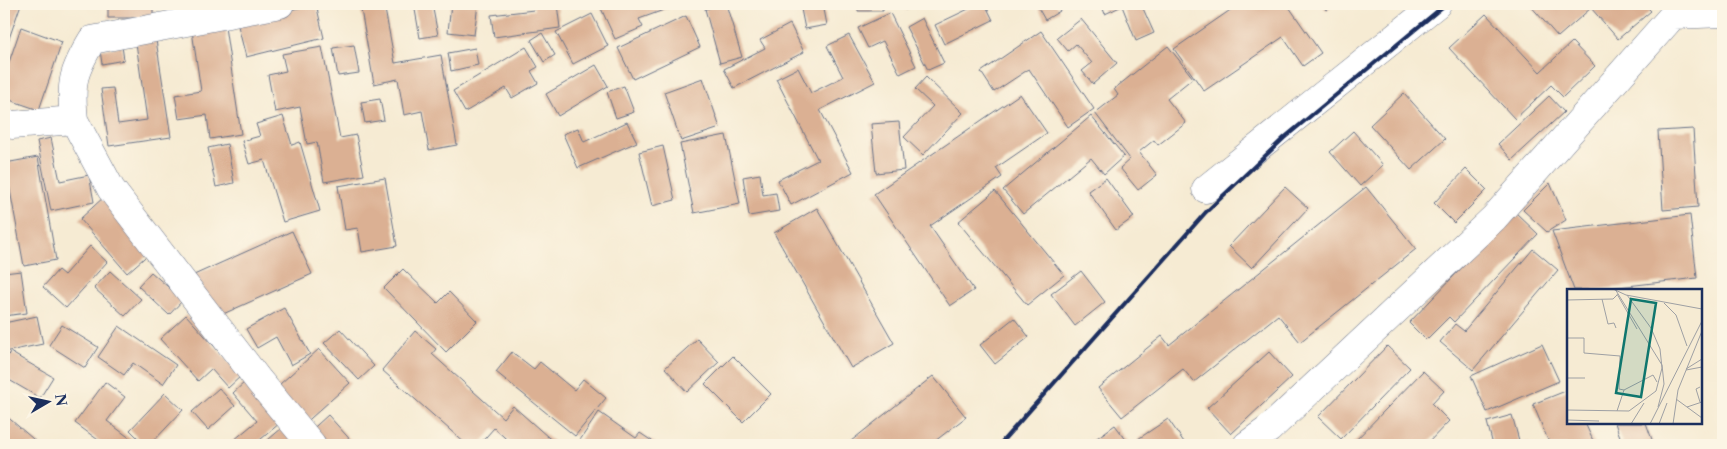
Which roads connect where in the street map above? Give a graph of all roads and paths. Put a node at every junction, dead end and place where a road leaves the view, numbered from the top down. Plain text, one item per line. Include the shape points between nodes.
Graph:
1 (280, 4) edge
2 (1437, 4) edge
3 (1678, 9) edge
4 (1723, 14) edge
5 (74, 120) junction
6 (4, 123) edge
7 (1206, 189) dead end
8 (312, 445) edge
9 (1247, 445) edge

1 - 5 street via 92,40 78,64 71,91
2 - 7 street
3 - 4 street
3 - 9 street via 1494,218 1269,429
5 - 6 street
5 - 8 street via 111,190

